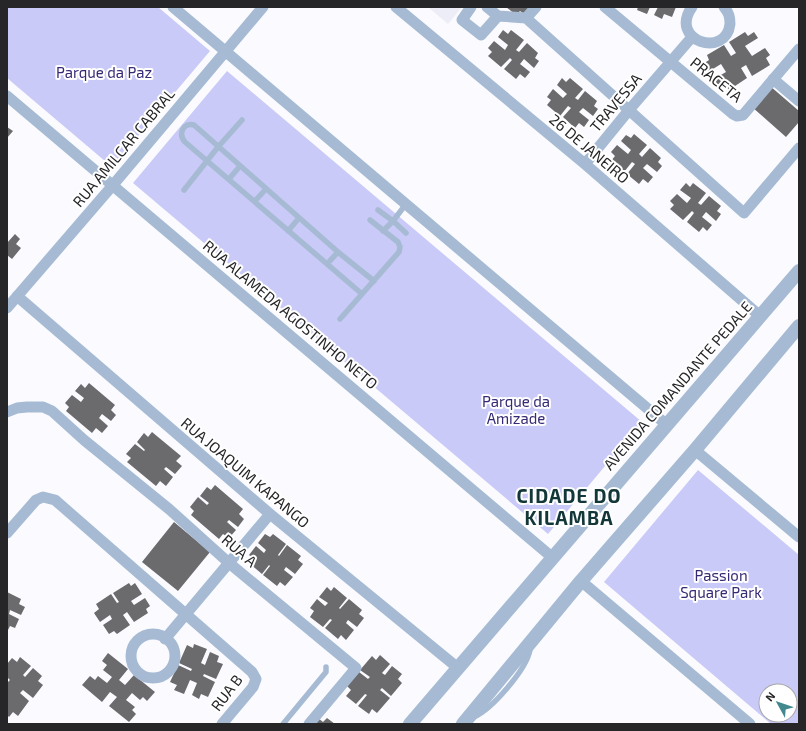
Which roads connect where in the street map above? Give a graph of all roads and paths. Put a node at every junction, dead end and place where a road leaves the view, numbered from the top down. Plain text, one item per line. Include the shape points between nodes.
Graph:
1 (173, 7) edge
2 (263, 7) edge
3 (396, 7) edge
4 (471, 7) edge
5 (487, 7) edge
6 (536, 7) edge
7 (605, 7) edge
8 (692, 7) edge
9 (724, 7) edge
10 (498, 16) junction
11 (526, 18) junction
12 (692, 37) junction
13 (799, 49) edge
14 (226, 51) junction
15 (670, 62) junction
16 (773, 79) junction
17 (7, 96) edge
18 (799, 101) edge
19 (628, 110) junction
20 (242, 120) dead end
21 (218, 147) junction
22 (799, 148) edge
23 (207, 160) junction
24 (585, 164) junction
25 (240, 166) junction
26 (229, 179) junction
27 (112, 185) junction
28 (266, 189) junction
29 (184, 190) dead end
30 (255, 201) junction
31 (406, 204) junction
32 (378, 210) dead end
33 (299, 218) junction
34 (370, 220) dead end
35 (393, 221) junction
36 (288, 231) junction
37 (383, 231) junction
38 (406, 233) dead end
39 (338, 252) junction
40 (327, 264) junction
41 (799, 271) edge
42 (374, 281) junction
43 (362, 294) junction
44 (17, 296) junction
45 (7, 308) edge
46 (760, 316) junction
47 (340, 319) dead end
48 (799, 326) edge
49 (7, 412) edge
50 (666, 425) junction
51 (695, 450) junction
52 (270, 514) junction
53 (7, 533) edge
54 (799, 537) edge
55 (553, 558) junction
56 (229, 563) junction
57 (581, 582) junction
58 (186, 614) junction
59 (166, 638) dead end
60 (326, 667) dead end
61 (458, 668) junction
62 (465, 722) edge
63 (222, 724) edge
64 (283, 724) edge
65 (309, 724) edge
66 (410, 724) edge
67 (750, 724) edge

1 - 14 street
2 - 14 street, RUA AMILCAR CABRAL
3 - 24 street, 26 DE JANEIRO
4 - 10 street via 462,20 480,35
5 - 10 street
6 - 11 street
7 - 15 street, PRACETA
8 - 12 street via 686,22
9 - 12 street via 730,18 729,29 725,35 710,44 699,42
10 - 11 street
11 - 19 street
12 - 15 street, TRAVESSA
13 - 16 street, PRACETA
14 - 27 street, RUA AMILCAR CABRAL
14 - 31 street
15 - 16 street, PRACETA via 737,116 743,115
15 - 19 street, TRAVESSA
16 - 18 street
17 - 27 street, RUA ALAMEDA AGOSTINHO NETO
19 - 22 street via 744,213
19 - 24 street, TRAVESSA
20 - 21 lane
21 - 23 lane
21 - 23 lane via 194,125 186,126 181,134 182,138
21 - 25 lane
23 - 26 lane
23 - 29 lane
24 - 46 street, 26 DE JANEIRO
25 - 26 lane
25 - 28 lane
26 - 30 lane
27 - 44 street, RUA AMILCAR CABRAL
27 - 55 street, RUA ALAMEDA AGOSTINHO NETO
28 - 30 lane
28 - 33 lane
30 - 36 lane
31 - 35 lane
31 - 50 street
32 - 35 lane
33 - 36 lane
33 - 39 lane
34 - 37 lane
35 - 37 lane
35 - 38 lane
36 - 40 lane
37 - 42 lane via 398,242 399,252
39 - 40 lane
39 - 42 lane
40 - 43 lane
41 - 46 street, AVENIDA COMANDANTE PEDALE
42 - 43 lane
43 - 47 lane
44 - 45 street, RUA AMILCAR CABRAL
44 - 52 street, RUA JOAQUIM KAPANGO
46 - 50 street, AVENIDA COMANDANTE PEDALE
48 - 51 street
49 - 56 street, RUA A via 17,408 48,409
50 - 55 street, AVENIDA COMANDANTE PEDALE
51 - 54 street
51 - 57 street
52 - 56 street
52 - 61 street, RUA JOAQUIM KAPANGO
53 - 58 street via 36,500 43,497 55,500
55 - 61 street, AVENIDA COMANDANTE PEDALE
56 - 58 street
56 - 65 street, RUA A via 356,668
57 - 62 street
57 - 67 street
58 - 59 street
58 - 63 street, RUA B via 252,672 256,679 253,687
60 - 64 lane via 326,672
61 - 66 street, AVENIDA COMANDANTE PEDALE

